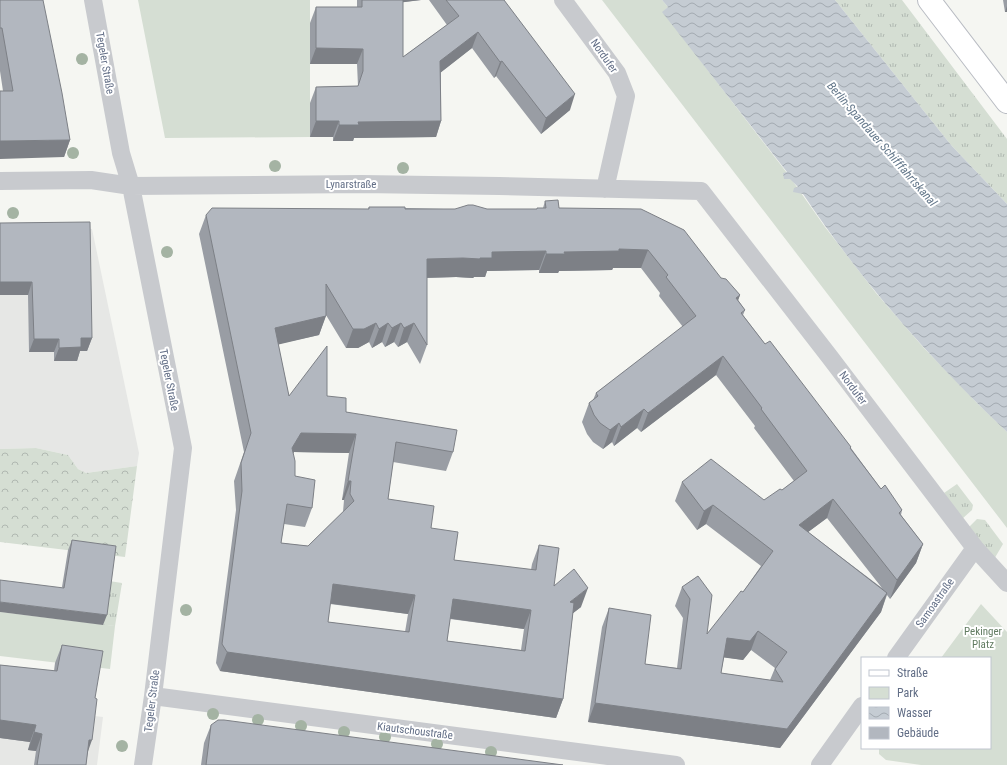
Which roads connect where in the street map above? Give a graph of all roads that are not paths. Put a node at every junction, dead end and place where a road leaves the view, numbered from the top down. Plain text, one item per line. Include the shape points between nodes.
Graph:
1 (93, 0) edge
2 (563, 0) edge
3 (929, 0) edge
4 (1007, 102) edge
5 (0, 181) edge
6 (131, 186) junction
7 (605, 188) junction
8 (701, 191) joint
9 (974, 548) junction
10 (1007, 583) edge
11 (897, 657) edge
12 (153, 696) junction
13 (861, 707) edge
14 (144, 765) edge
15 (676, 765) edge
16 (820, 765) edge

1 - 6 street, Tegeler Straße via 121,153
2 - 7 street, Nordufer via 617,73 626,96
3 - 4 street
5 - 6 street, Lynarstraße via 91,180
6 - 7 street, Lynarstraße via 362,184
6 - 12 street, Tegeler Straße via 183,448
7 - 8 street, Lynarstraße
8 - 9 street, Nordufer
9 - 10 street, Nordufer
9 - 11 street, Samoastraße
12 - 14 street, Tegeler Straße
12 - 15 street, Kiautschoustraße
13 - 16 street

